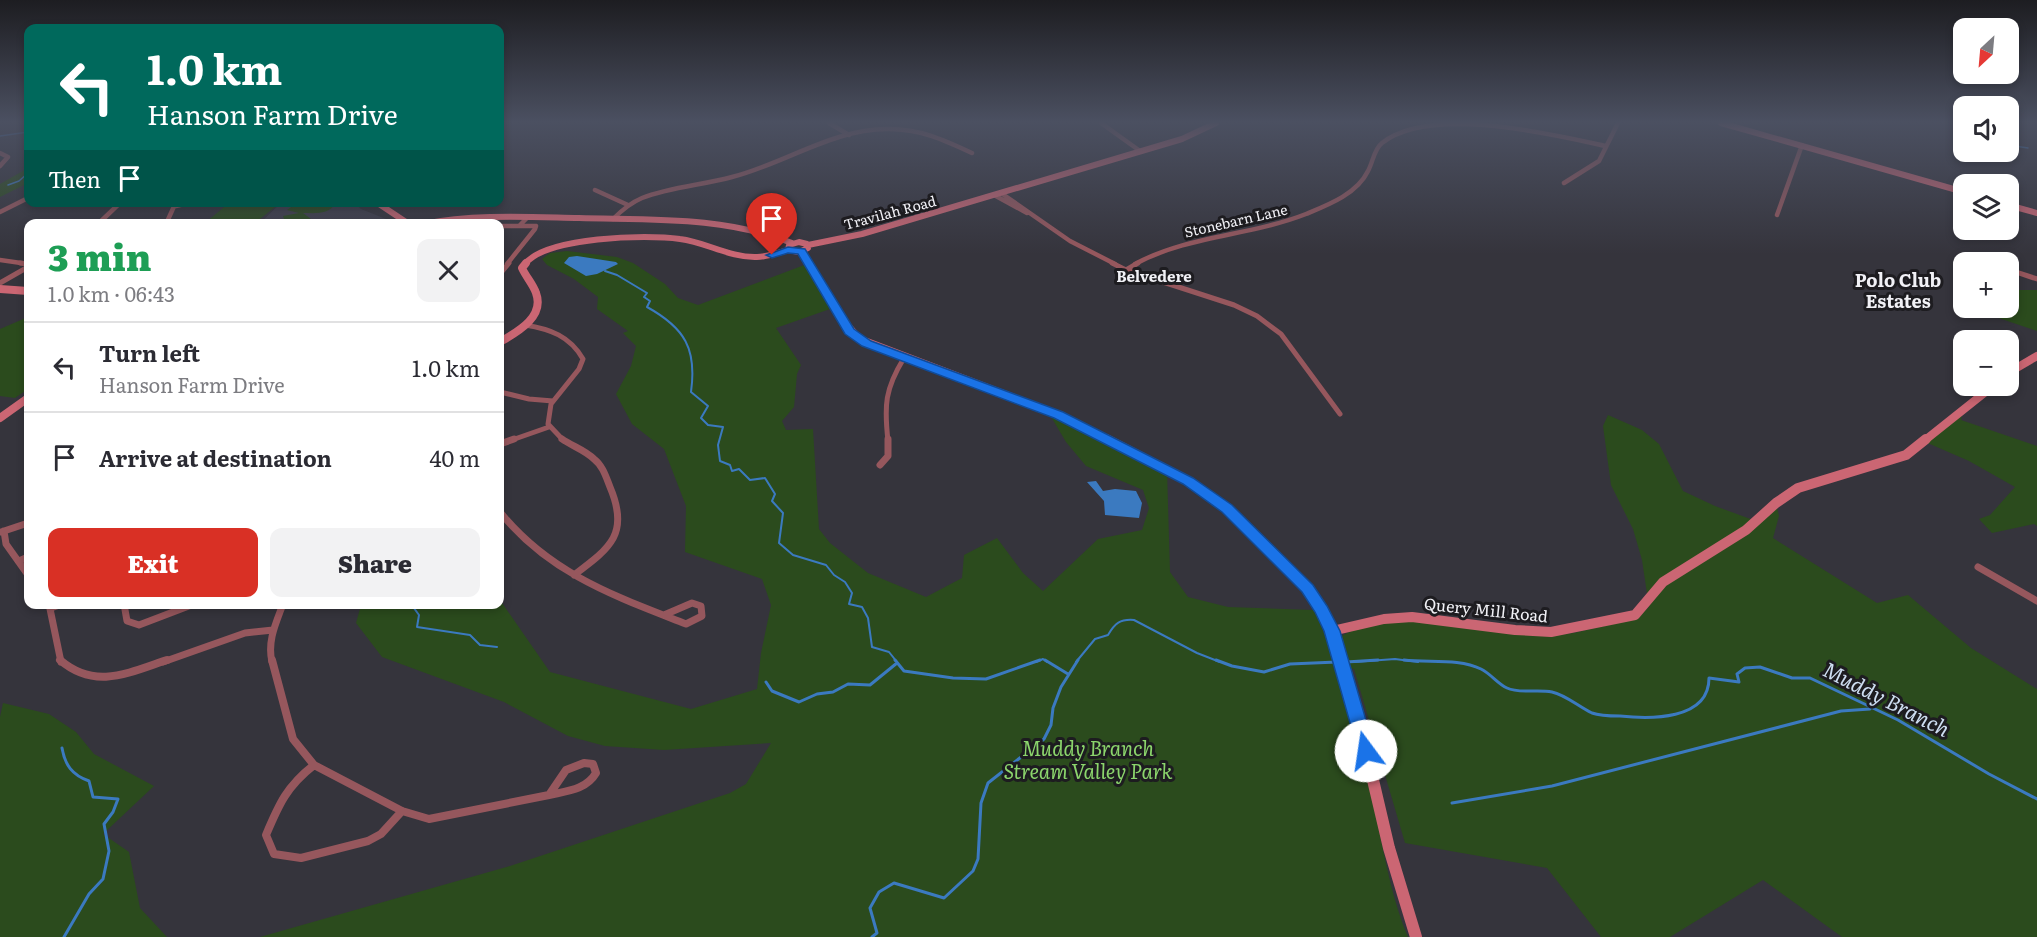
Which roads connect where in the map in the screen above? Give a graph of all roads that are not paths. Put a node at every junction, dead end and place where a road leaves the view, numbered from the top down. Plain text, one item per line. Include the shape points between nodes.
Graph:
1 (762, 167) edge
2 (1088, 167) edge
3 (1369, 167) edge
4 (1593, 167) edge
5 (1794, 167) edge
6 (1877, 167) edge
7 (1564, 183) dead end
8 (595, 189) dead end
9 (1953, 189) edge
10 (998, 194) junction
11 (24, 200) edge
12 (628, 205) junction
13 (116, 207) edge
14 (384, 207) edge
15 (2019, 208) edge
16 (0, 212) edge
17 (2037, 213) edge
18 (1777, 215) dead end
19 (526, 218) junction
20 (103, 219) edge
21 (402, 219) edge
22 (462, 219) edge
23 (613, 219) junction
24 (504, 226) edge
25 (519, 226) junction
26 (790, 247) junction
27 (805, 249) junction
28 (0, 260) edge
29 (24, 264) edge
30 (24, 268) edge
31 (504, 269) edge
32 (1126, 270) junction
33 (2019, 273) edge
34 (2037, 279) edge
35 (0, 283) edge
36 (0, 289) edge
37 (24, 291) edge
38 (525, 326) junction
39 (504, 339) edge
40 (2037, 356) edge
41 (904, 358) junction
42 (2019, 367) edge
43 (504, 393) edge
44 (1980, 396) edge
45 (24, 401) edge
46 (553, 401) junction
47 (1340, 414) dead end
48 (0, 418) edge
49 (549, 427) junction
50 (504, 443) edge
51 (880, 465) dead end
52 (504, 517) edge
53 (24, 524) edge
54 (2, 532) edge
55 (24, 559) edge
56 (19, 561) junction
57 (1978, 567) dead end
58 (24, 569) edge
59 (574, 575) junction
60 (2037, 601) edge
61 (51, 609) edge
62 (125, 609) edge
63 (182, 609) edge
64 (281, 609) edge
65 (664, 615) junction
66 (273, 630) junction
67 (1332, 631) junction
68 (314, 765) junction
69 (549, 795) junction
70 (402, 811) junction
71 (1416, 937) edge

1 - 12 street
2 - 10 street, Travilah Road
3 - 32 street, Stonebarn Lane via 1353,189 1333,201 1276,224 1175,246
4 - 7 street
5 - 18 street
6 - 9 street
8 - 12 street
10 - 27 street, Travilah Road
10 - 32 street via 1070,241
11 - 16 street
12 - 23 street
13 - 20 street
14 - 21 street
15 - 17 street
19 - 22 street
19 - 23 street
19 - 25 street
23 - 26 street via 726,224 780,237
24 - 25 street
25 - 31 street via 536,226
26 - 27 street, Travilah Road via 802,242
26 - 38 street via 751,257 664,237 551,246 523,262 522,268 539,304
27 - 41 street via 849,331 867,344
28 - 29 street
30 - 35 street
32 - 47 street via 1234,305 1266,322 1281,334
33 - 34 street
36 - 37 street
38 - 39 street
38 - 46 street via 569,339 583,359
40 - 42 street
41 - 51 street via 885,394 889,450
41 - 67 street via 1059,415 1207,493 1308,589
43 - 46 street
44 - 67 street, Query Mill Road via 1906,455 1798,488 1746,530 1663,582 1635,615 1551,632 1412,617
45 - 48 street
46 - 49 street
49 - 50 street
49 - 59 street via 563,442 600,464 621,520 610,545
52 - 59 street via 526,542
53 - 54 street
54 - 56 street
55 - 56 street
56 - 58 street
57 - 60 street
59 - 65 street
61 - 66 street via 60,661 87,677 124,675 245,633
62 - 63 street via 127,621 139,625
64 - 66 street
65 - 65 street via 686,624 702,616 703,610 692,603
66 - 68 street via 269,650 293,739
67 - 71 street
68 - 70 street
68 - 70 street via 285,789 266,836 274,855 301,858 368,841 381,834
69 - 69 street via 591,783 596,773 592,764 580,762 567,767
69 - 70 street via 429,819

